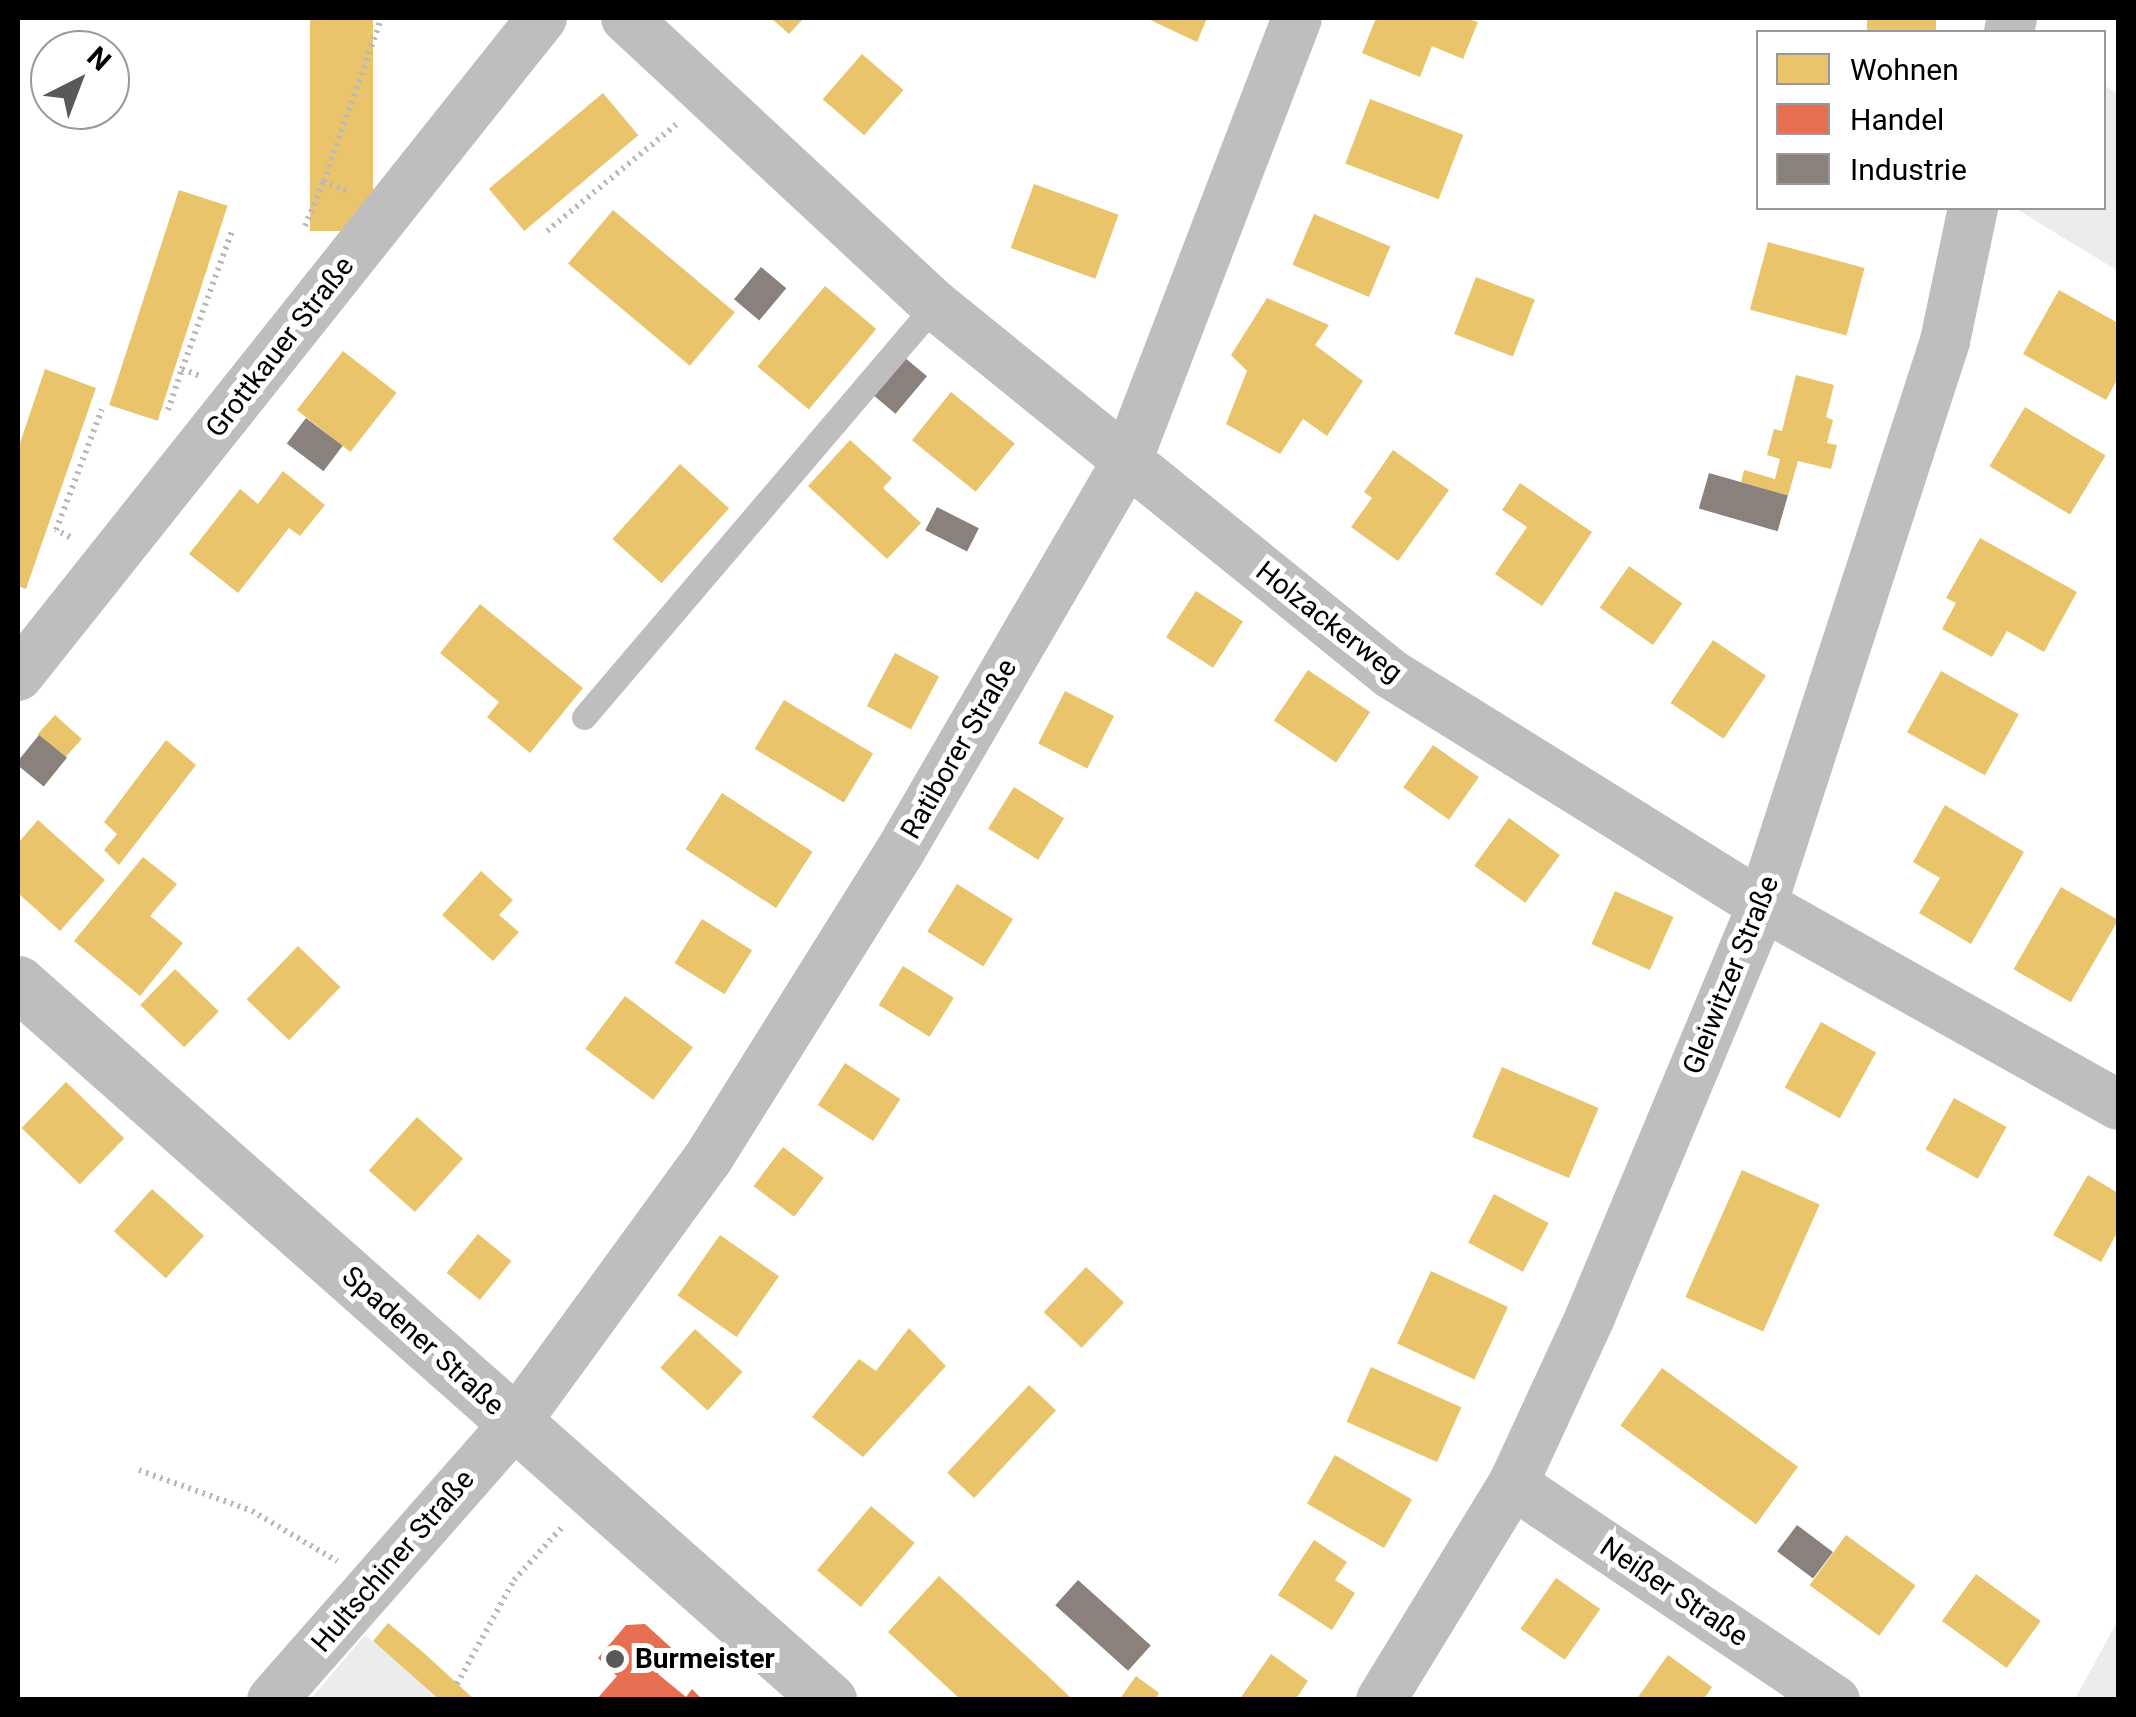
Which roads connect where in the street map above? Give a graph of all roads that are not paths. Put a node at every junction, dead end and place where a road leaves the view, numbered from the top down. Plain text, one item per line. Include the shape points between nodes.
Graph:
1 (542, 18) edge
2 (626, 18) edge
3 (1296, 18) edge
4 (1973, 210) edge
5 (935, 305) junction
6 (1126, 462) junction
7 (18, 676) edge
8 (584, 717) dead end
9 (1762, 905) junction
10 (18, 983) edge
11 (2118, 1106) edge
12 (515, 1423) junction
13 (1513, 1484) junction
14 (272, 1700) edge
15 (828, 1700) edge
16 (1381, 1700) edge
17 (1836, 1700) edge

1 - 7 street, Grottkauer Straße
2 - 5 street, Holzackerweg
3 - 6 street, Ratiborer Straße
4 - 9 street, Gleiwitzer Straße via 1945,340
5 - 6 street, Holzackerweg
5 - 8 lane
6 - 9 street, Holzackerweg via 1391,674
6 - 12 street, Ratiborer Straße via 899,853 707,1160
9 - 11 street, Holzackerweg
9 - 13 street, Gleiwitzer Straße
10 - 12 street, Spadener Straße
12 - 14 street, Hultschiner Straße
12 - 15 street, Spadener Straße
13 - 16 street, Gleiwitzer Straße
13 - 17 street, Neißer Straße

